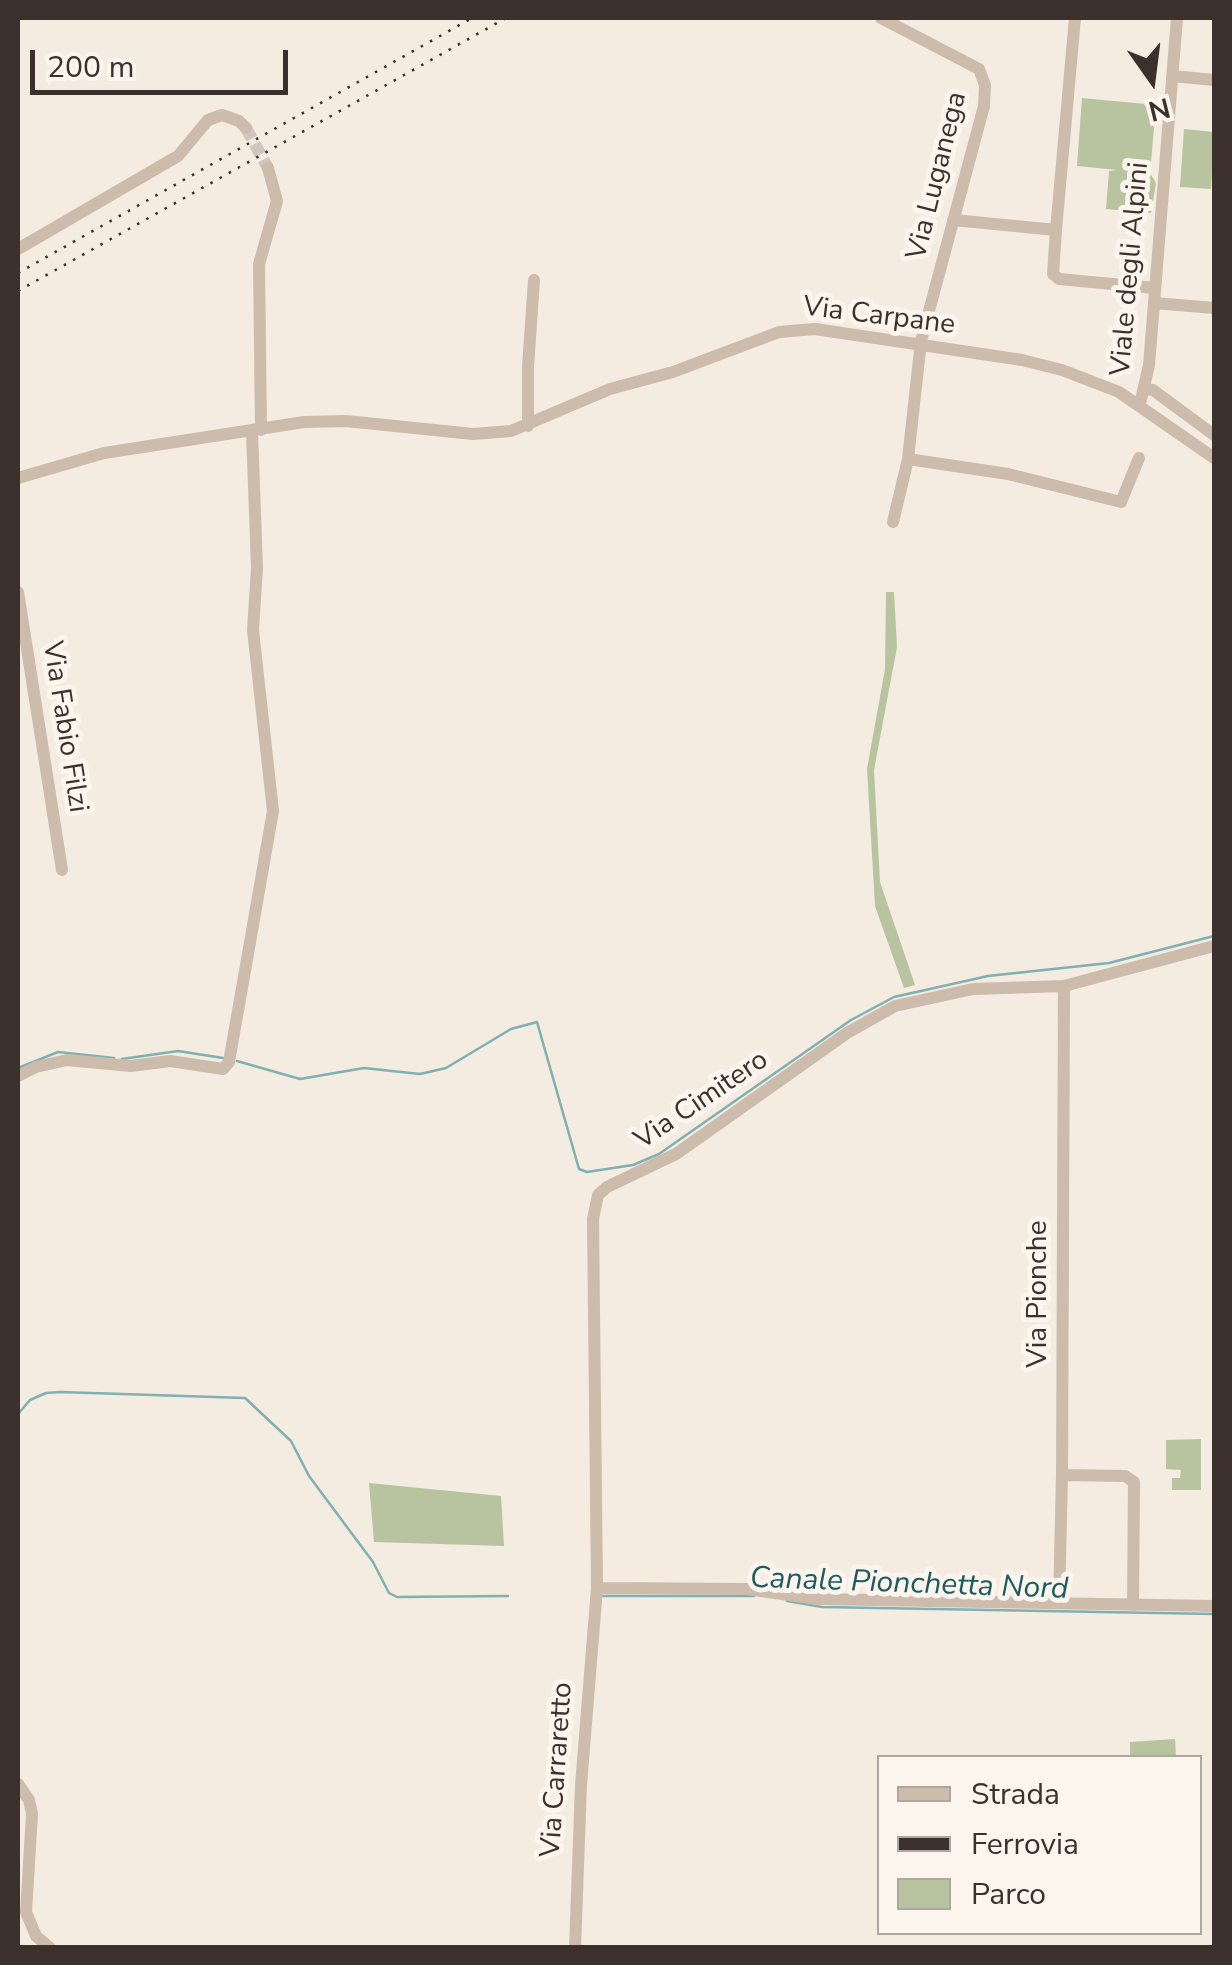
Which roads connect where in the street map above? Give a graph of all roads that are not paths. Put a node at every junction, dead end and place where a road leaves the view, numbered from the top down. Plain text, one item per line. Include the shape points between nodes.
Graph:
1 (880, 18) edge
2 (1075, 18) edge
3 (1178, 18) edge
4 (1172, 76) junction
5 (1214, 80) edge
6 (246, 128) dead end
7 (268, 168) tunnel mouth
8 (954, 220) junction
9 (1056, 230) junction
10 (18, 249) edge
11 (534, 280) dead end
12 (1154, 296) junction
13 (1214, 308) edge
14 (920, 346) junction
15 (1146, 389) junction
16 (1140, 404) junction
17 (528, 426) junction
18 (257, 431) junction
19 (1214, 435) edge
20 (908, 458) junction
21 (1139, 458) dead end
22 (1214, 458) edge
23 (18, 478) edge
24 (894, 522) dead end
25 (18, 592) edge
26 (62, 870) dead end
27 (1214, 946) edge
28 (1064, 986) junction
29 (18, 1076) edge
30 (1062, 1475) junction
31 (597, 1592) junction
32 (1058, 1603) junction
33 (1133, 1606) junction
34 (1214, 1606) edge
35 (18, 1784) edge
36 (50, 1948) edge
37 (575, 1948) edge

1 - 8 street, Via Luganega via 979,69 986,85
2 - 9 street
3 - 4 street, Viale degli Alpini
4 - 5 street
4 - 12 street, Viale degli Alpini
6 - 10 street via 222,115 208,120 178,156
7 - 18 street via 277,201 259,264
8 - 9 street
8 - 14 street, Via Luganega
9 - 12 street via 1053,274 1059,280
11 - 17 street
12 - 13 street
12 - 15 street, Viale degli Alpini
14 - 16 street, Via Carpane via 1062,370
14 - 17 street, Via Carpane via 815,329 779,332
14 - 20 street, Via Luganega
15 - 16 street, Viale degli Alpini
15 - 19 street
16 - 22 street, Via Carpane
17 - 18 street, Via Carpane via 473,434 346,421
18 - 23 street, Via Carpane via 104,453
18 - 29 street via 253,630 273,811 230,1062 222,1069 170,1060 131,1066 67,1060
20 - 21 street via 1121,502
20 - 24 street, Via Luganega
25 - 26 street, Via Fabio Filzi
27 - 28 street, Via Cimitero
28 - 30 street, Via Pionche
28 - 31 street, Via Cimitero via 973,989 895,1006 666,1160 598,1196
30 - 32 street, Via Pionche
30 - 33 street via 1126,1476 1134,1482
31 - 32 street via 747,1589 817,1599
31 - 37 street, Via Carraretto via 580,1785
32 - 33 street
33 - 34 street
35 - 36 street via 32,1814 26,1912

